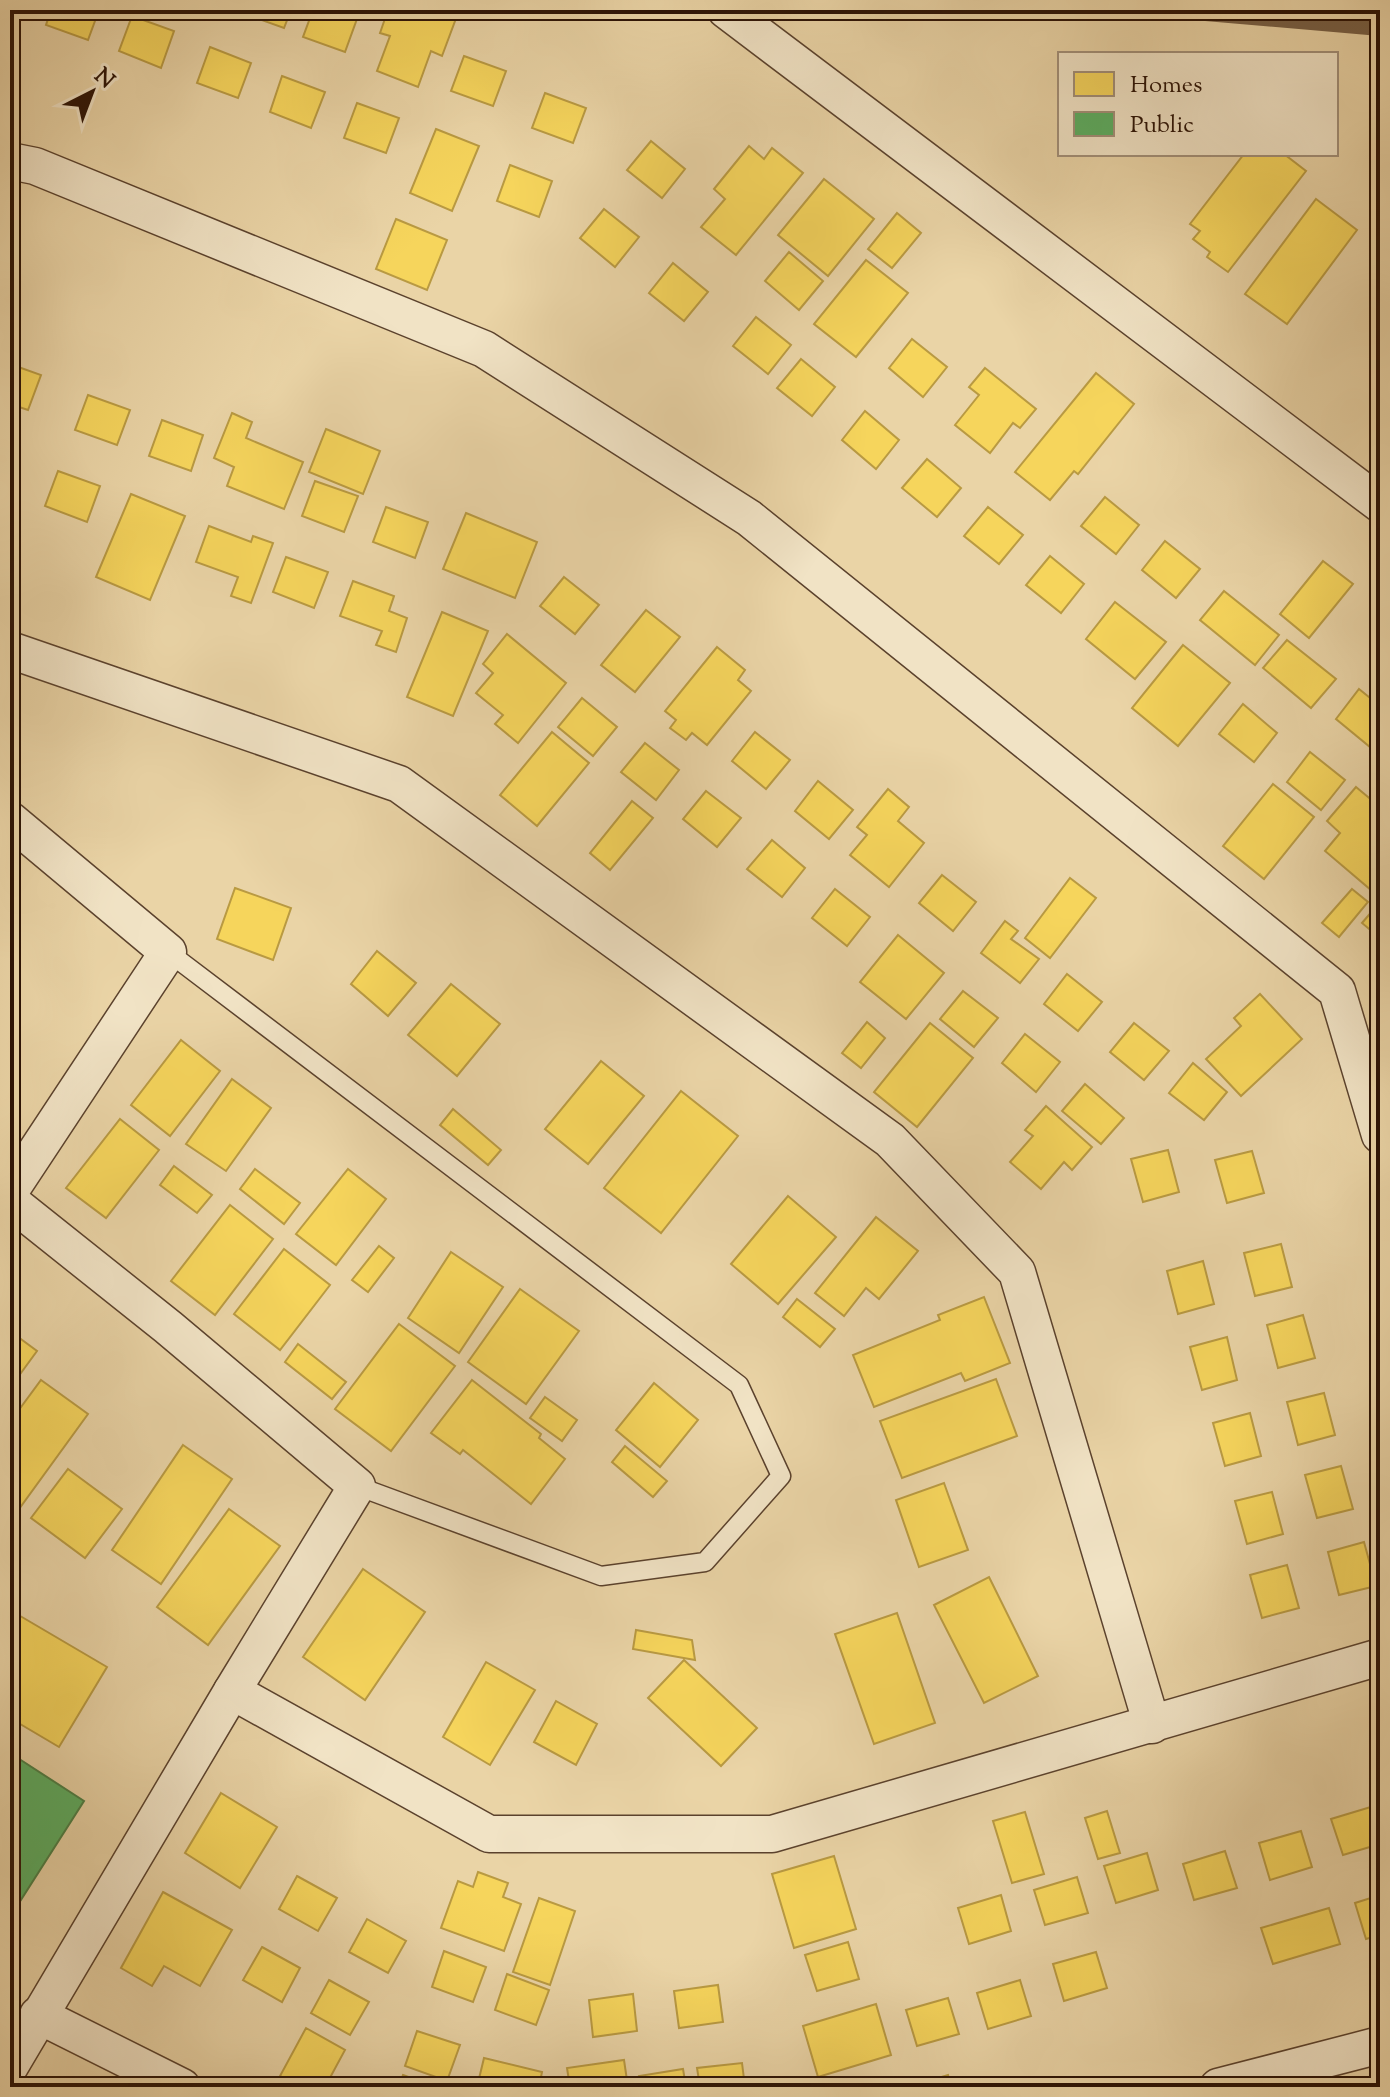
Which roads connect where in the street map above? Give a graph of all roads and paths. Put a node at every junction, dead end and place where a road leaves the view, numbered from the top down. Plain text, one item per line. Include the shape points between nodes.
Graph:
1 (726, 10) edge
2 (10, 161) edge
3 (1380, 504) edge
4 (10, 650) edge
5 (10, 820) edge
6 (168, 952) junction
7 (1380, 1135) edge
8 (10, 1191) edge
9 (10, 1201) edge
10 (357, 1486) junction
11 (1380, 1657) edge
12 (232, 1691) junction
13 (1152, 1725) junction
14 (38, 2015) junction
15 (1380, 2045) edge
16 (10, 2066) edge
17 (182, 2087) edge
18 (1218, 2087) edge

1 - 3 street
2 - 7 street via 35,166 484,349 749,518 1337,991
4 - 13 street via 399,784 890,1140 1017,1272
5 - 6 street
6 - 8 street
6 - 10 lane via 739,1385 781,1476 705,1562 601,1576
9 - 10 street
10 - 12 street
11 - 13 street
12 - 13 street via 489,1834 772,1834
12 - 14 street
14 - 16 street
14 - 17 street
15 - 18 street

